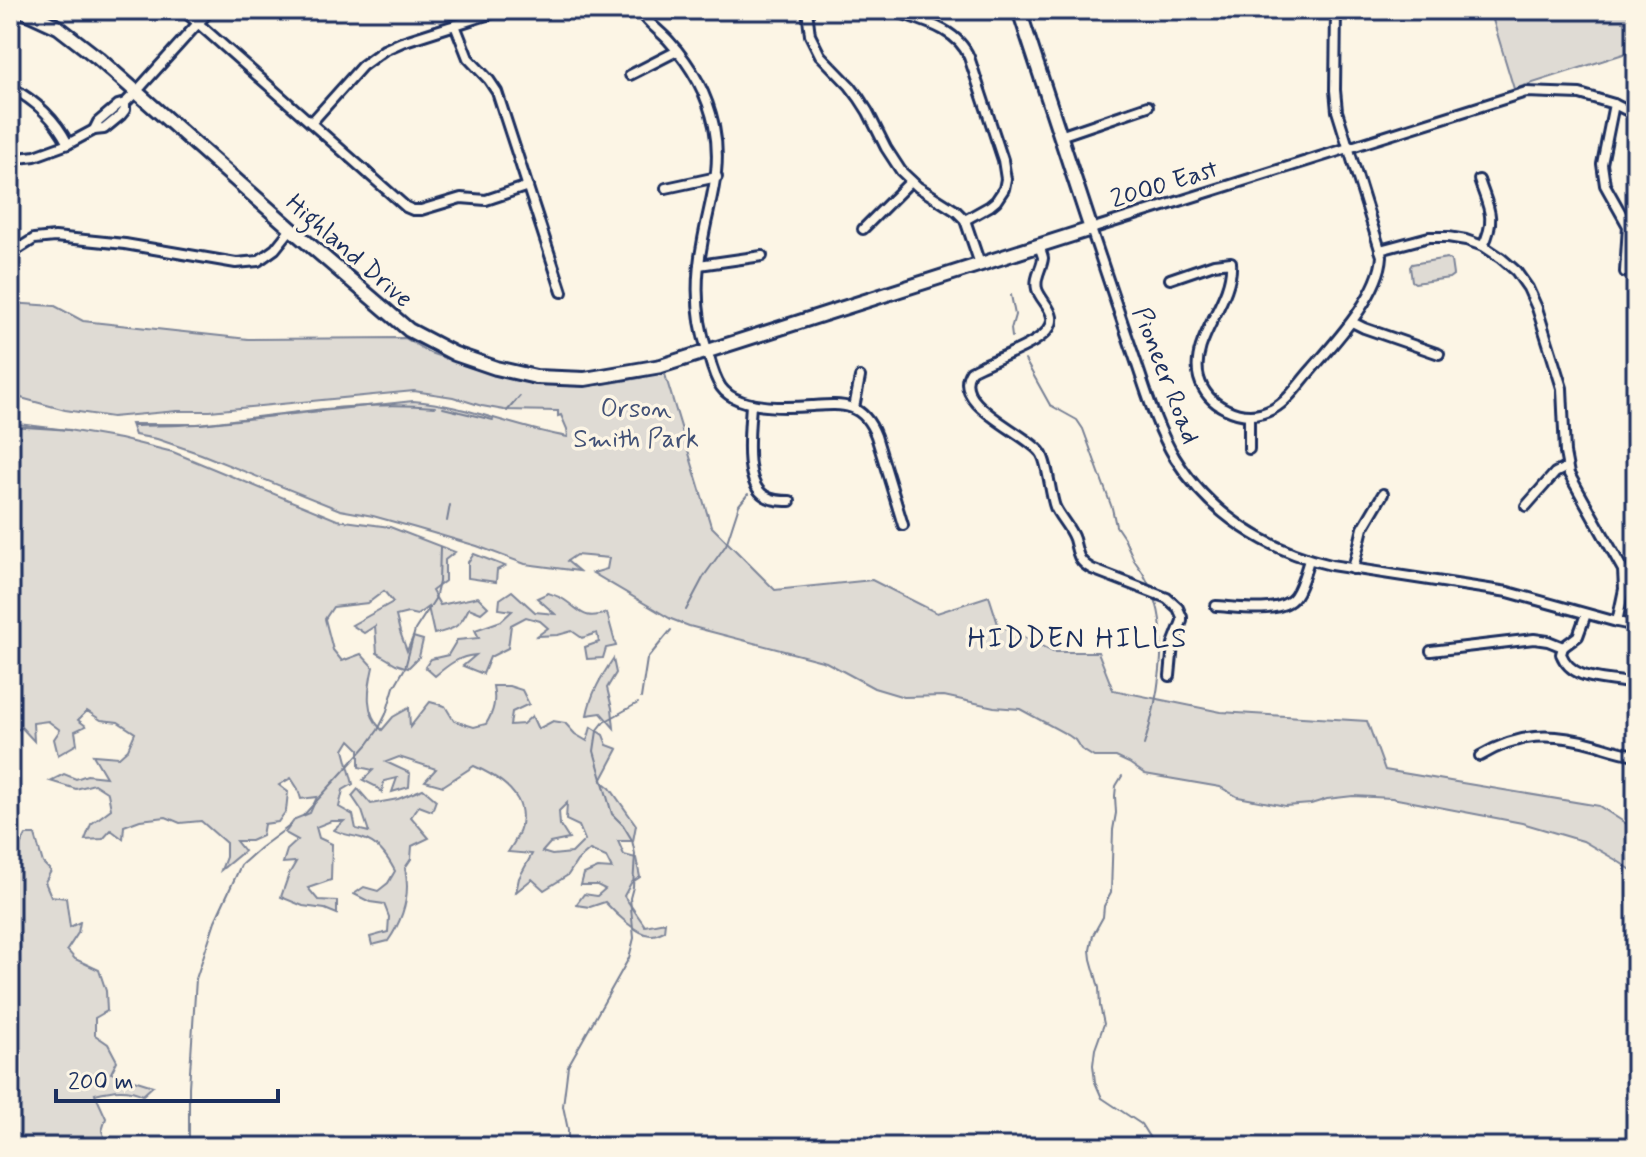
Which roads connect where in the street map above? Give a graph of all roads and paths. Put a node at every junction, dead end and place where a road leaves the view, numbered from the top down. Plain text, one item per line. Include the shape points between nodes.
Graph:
1 (21, 10) edge
2 (183, 10) edge
3 (210, 10) edge
4 (502, 10) edge
5 (640, 10) edge
6 (807, 10) edge
7 (891, 10) edge
8 (1019, 10) edge
9 (1334, 10) edge
10 (1352, 10) edge
11 (198, 23) junction
12 (455, 25) junction
13 (677, 51) junction
14 (630, 75) dead end
15 (10, 87) edge
16 (136, 92) junction
17 (1614, 104) junction
18 (1148, 106) dead end
19 (1636, 115) edge
20 (311, 123) junction
21 (1060, 136) junction
22 (68, 144) junction
23 (1348, 149) junction
24 (10, 159) edge
25 (717, 177) junction
26 (1479, 180) dead end
27 (911, 181) junction
28 (528, 186) junction
29 (666, 188) dead end
30 (965, 220) junction
31 (291, 229) junction
32 (863, 229) dead end
33 (1091, 229) junction
34 (1039, 246) junction
35 (1483, 246) junction
36 (1380, 250) junction
37 (10, 254) edge
38 (762, 256) dead end
39 (980, 264) junction
40 (699, 265) junction
41 (1625, 272) dead end
42 (1170, 279) dead end
43 (562, 292) dead end
44 (1352, 322) junction
45 (707, 352) junction
46 (1439, 354) dead end
47 (860, 377) dead end
48 (751, 404) junction
49 (854, 408) junction
50 (1249, 415) junction
51 (1249, 449) dead end
52 (1567, 467) junction
53 (1383, 494) dead end
54 (790, 501) dead end
55 (1526, 506) dead end
56 (903, 525) dead end
57 (1309, 560) junction
58 (1353, 569) junction
59 (1216, 606) dead end
60 (1586, 614) junction
61 (1617, 622) junction
62 (1636, 626) edge
63 (1563, 647) junction
64 (1431, 651) dead end
65 (1170, 676) dead end
66 (1636, 685) edge
67 (1636, 755) edge
68 (1480, 756) dead end

1 - 16 street, Highland Drive via 58,27
2 - 11 street
3 - 11 street
4 - 12 street
5 - 13 street
6 - 27 street via 810,35 820,55 859,98
7 - 30 street via 950,34 969,57 1006,174 996,201
8 - 21 street, Pioneer Road
9 - 10 street
9 - 23 street via 1336,100
11 - 16 street
11 - 20 street
12 - 20 street via 396,44 372,58
12 - 28 street via 468,58 497,92
13 - 14 street
13 - 25 street via 697,79 710,111
15 - 22 street via 48,112
16 - 22 street via 94,130
16 - 31 street, Highland Drive
17 - 19 street, 2000 East
17 - 23 street, 2000 East via 1580,94 1526,92
17 - 41 street via 1602,164 1605,185 1628,226
18 - 21 street
20 - 28 street via 413,210 461,198 486,200
21 - 33 street, Pioneer Road
22 - 24 street
23 - 33 street, 2000 East
23 - 36 street
25 - 29 street
25 - 40 street
26 - 35 street via 1492,223
27 - 30 street
27 - 32 street
28 - 43 street
30 - 39 street
31 - 37 street via 258,261 236,263 55,237 34,239
31 - 45 street, Highland Drive via 409,330 496,368 536,377 585,379
33 - 34 street, 2000 East
33 - 57 street, Pioneer Road via 1156,418 1175,457 1240,526
34 - 39 street, 2000 East
34 - 65 street via 1043,257 1036,285 1050,313 1050,328 1028,345 971,371 967,390 1041,453 1056,509 1080,560 1175,604 1182,617
35 - 36 street via 1438,236
35 - 52 street via 1516,271 1537,308 1562,388
36 - 44 street via 1378,275
38 - 40 street
39 - 45 street, 2000 East
40 - 45 street via 700,322
42 - 50 street via 1231,262 1230,280 1199,354 1198,370 1202,387 1214,401
44 - 46 street
44 - 50 street via 1284,401
45 - 48 street via 722,389
47 - 49 street
48 - 49 street
48 - 54 street via 755,484 766,497
49 - 56 street via 874,430
50 - 51 street
52 - 55 street
52 - 61 street via 1623,570
53 - 58 street via 1363,528
57 - 58 street, Pioneer Road
57 - 59 street via 1300,588 1287,604
58 - 60 street, Pioneer Road via 1508,592
60 - 61 street, Pioneer Road
60 - 63 street via 1578,636
61 - 62 street, Pioneer Road
63 - 64 street via 1534,639
63 - 66 street via 1564,661 1577,673
67 - 68 street via 1542,737 1516,739

